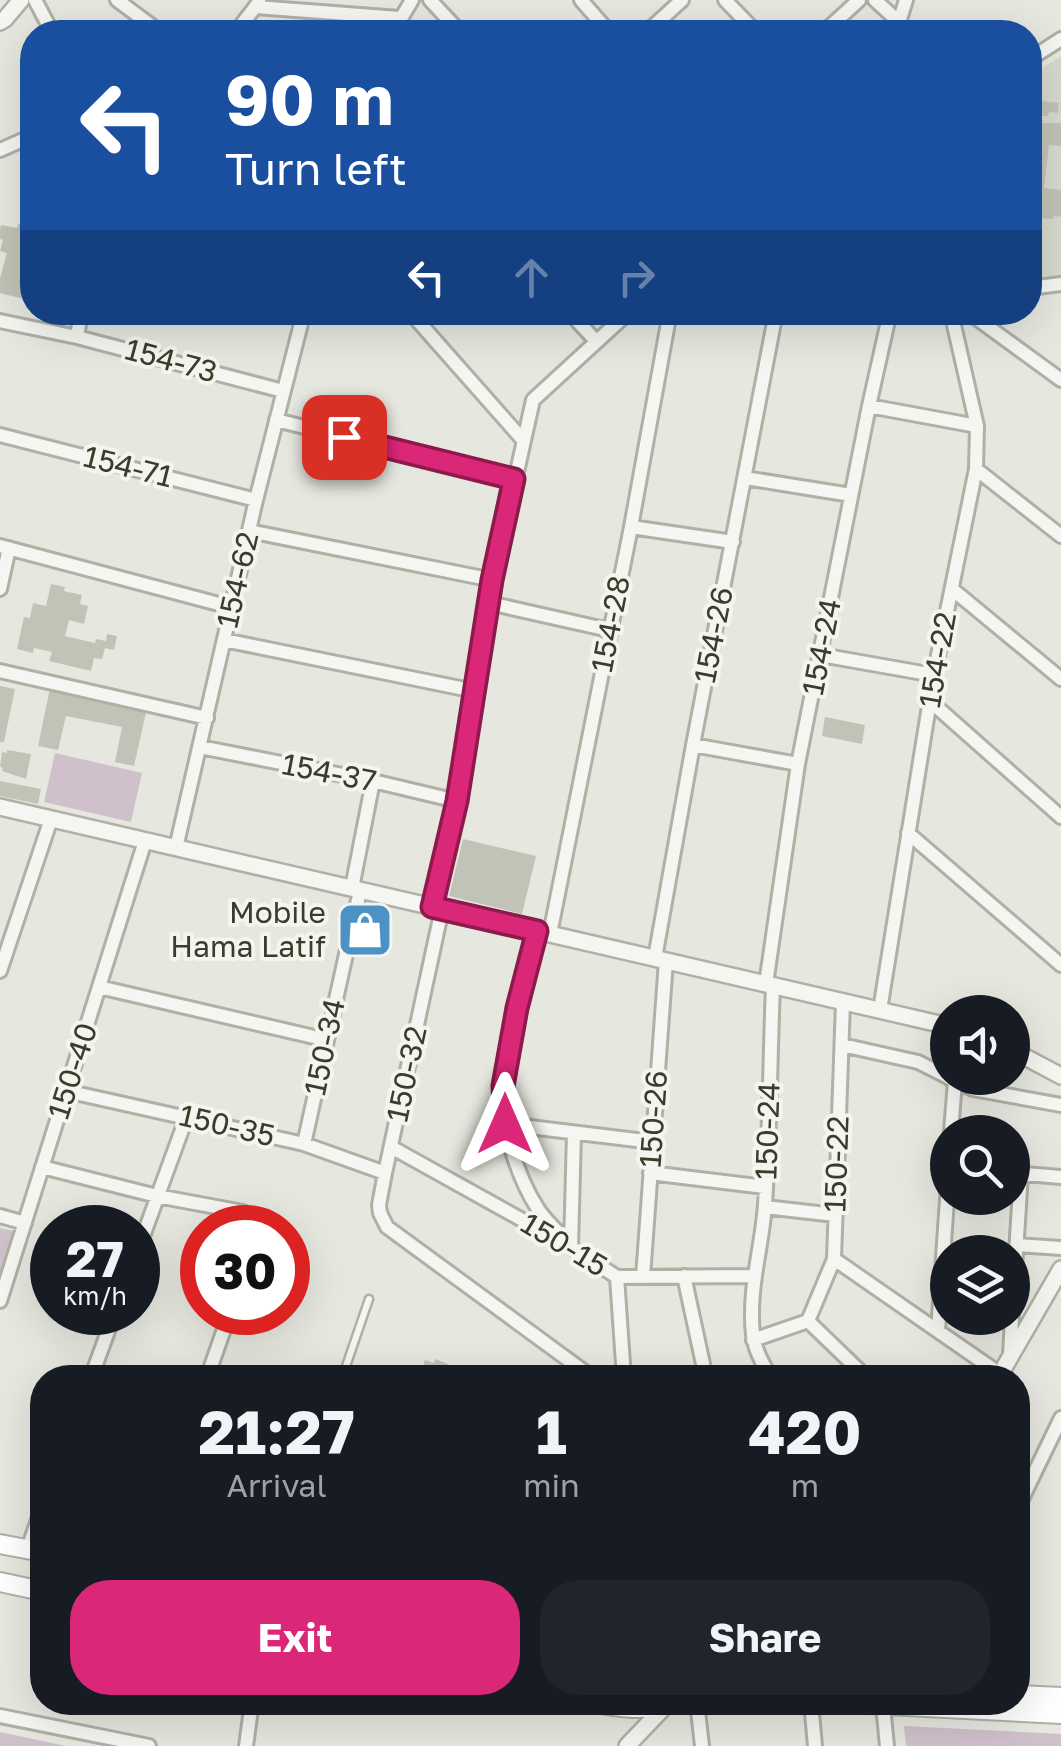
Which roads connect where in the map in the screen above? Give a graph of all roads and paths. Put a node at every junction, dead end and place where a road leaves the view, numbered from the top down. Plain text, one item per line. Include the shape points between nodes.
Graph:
1 (20, 0) edge
2 (117, 0) edge
3 (412, 0) edge
4 (430, 0) edge
5 (581, 0) edge
6 (682, 0) edge
7 (725, 0) edge
8 (859, 0) edge
9 (876, 0) edge
10 (258, 4) edge
11 (399, 18) joint
12 (144, 20) edge
13 (449, 20) edge
14 (598, 20) edge
15 (660, 20) edge
16 (744, 20) edge
17 (837, 20) edge
18 (892, 20) edge
19 (0, 22) edge
20 (0, 322) edge
21 (79, 325) edge
22 (300, 325) edge
23 (421, 325) edge
24 (581, 325) edge
25 (614, 325) edge
26 (668, 325) edge
27 (774, 325) edge
28 (887, 325) edge
29 (953, 325) edge
30 (986, 325) edge
31 (77, 337) junction
32 (596, 341) junction
33 (1061, 380) edge
34 (283, 390) junction
35 (533, 400) junction
36 (868, 406) junction
37 (276, 420) junction
38 (508, 423) junction
39 (977, 426) junction
40 (0, 435) edge
41 (524, 440) junction
42 (976, 469) junction
43 (746, 478) junction
44 (514, 479) junction
45 (851, 495) junction
46 (256, 500) junction
47 (631, 527) junction
48 (249, 532) junction
49 (1061, 536) edge
50 (733, 542) junction
51 (5, 547) edge
52 (492, 580) junction
53 (952, 589) junction
54 (0, 590) edge
55 (489, 603) junction
56 (230, 607) junction
57 (610, 630) junction
58 (224, 640) junction
59 (821, 655) junction
60 (0, 671) edge
61 (934, 675) junction
62 (1061, 679) edge
63 (474, 690) junction
64 (930, 702) junction
65 (206, 718) junction
66 (693, 746) junction
67 (200, 747) junction
68 (798, 764) junction
69 (372, 781) junction
70 (457, 801) junction
71 (0, 808) edge
72 (1061, 816) edge
73 (51, 819) junction
74 (908, 833) junction
75 (145, 841) junction
76 (176, 848) junction
77 (356, 889) junction
78 (437, 908) junction
79 (544, 933) junction
80 (660, 960) junction
81 (1061, 965) edge
82 (0, 971) edge
83 (770, 985) junction
84 (99, 986) junction
85 (843, 1002) junction
86 (880, 1010) junction
87 (930, 1022) edge
88 (326, 1040) junction
89 (842, 1046) junction
90 (1030, 1060) edge
91 (930, 1068) edge
92 (1061, 1076) edge
93 (66, 1091) junction
94 (1006, 1095) edge
95 (1061, 1105) edge
96 (187, 1116) junction
97 (505, 1124) junction
98 (574, 1133) junction
99 (653, 1142) junction
100 (304, 1144) junction
101 (391, 1147) junction
102 (42, 1167) junction
103 (385, 1173) junction
104 (650, 1174) junction
105 (1030, 1174) edge
106 (1061, 1178) edge
107 (766, 1186) junction
108 (157, 1196) junction
109 (154, 1205) edge
110 (205, 1205) edge
111 (765, 1207) junction
112 (835, 1215) junction
113 (0, 1216) edge
114 (25, 1223) junction
115 (1030, 1246) edge
116 (572, 1247) junction
117 (1061, 1248) edge
118 (834, 1259) junction
119 (1061, 1270) edge
120 (684, 1276) junction
121 (753, 1276) junction
122 (617, 1277) junction
123 (643, 1277) junction
124 (369, 1299) dead end
125 (0, 1302) edge
126 (808, 1321) junction
127 (930, 1325) edge
128 (106, 1335) edge
129 (224, 1335) edge
130 (943, 1335) edge
131 (1011, 1335) edge
132 (753, 1340) junction
133 (1010, 1357) junction
134 (96, 1365) edge
135 (216, 1365) edge
136 (346, 1365) edge
137 (575, 1365) edge
138 (623, 1365) edge
139 (703, 1365) edge
140 (763, 1365) edge
141 (854, 1365) edge
142 (984, 1365) edge
143 (1005, 1365) edge
144 (1061, 1418) edge
145 (1030, 1482) edge
146 (0, 1544) edge
147 (30, 1550) edge
148 (0, 1582) edge
149 (30, 1588) edge
150 (1030, 1697) edge
151 (1030, 1703) edge
152 (1059, 1703) edge
153 (250, 1715) edge
154 (658, 1715) edge
155 (698, 1715) edge
156 (812, 1715) edge
157 (883, 1715) edge
158 (0, 1716) edge
159 (148, 1746) edge
160 (246, 1746) edge
161 (627, 1746) edge
162 (702, 1746) edge
163 (815, 1746) edge
164 (887, 1746) edge

1 - 19 street
2 - 12 street
3 - 11 street
4 - 13 street
5 - 14 street
6 - 15 street
7 - 16 street
8 - 17 street
9 - 18 street
10 - 11 street
20 - 31 street, 154-73
21 - 31 street
22 - 34 street, 154-62
23 - 38 street
24 - 32 street
25 - 32 street
26 - 47 street, 154-28
27 - 43 street, 154-26
28 - 36 street, 154-24
29 - 39 street, 154-22
30 - 33 street
31 - 34 street, 154-73
32 - 35 street
34 - 37 street, 154-62
35 - 38 street
35 - 41 street, 150-32
36 - 39 street
36 - 45 street, 154-24
37 - 44 street
37 - 46 street, 154-62
38 - 41 street
39 - 42 street, 154-22
40 - 46 street, 154-71
41 - 44 street, 150-32
42 - 49 street
42 - 53 street, 154-22
43 - 45 street
43 - 50 street, 154-26
44 - 52 street, 150-32
45 - 59 street, 154-24
46 - 48 street, 154-62
47 - 50 street
47 - 57 street, 154-28
48 - 52 street
48 - 56 street, 154-62
50 - 66 street, 154-26
51 - 54 street
51 - 56 street
52 - 55 street, 150-32
53 - 61 street, 154-22
53 - 62 street
55 - 57 street
55 - 63 street, 150-32
56 - 58 street, 154-62
57 - 79 street, 154-28
58 - 63 street
58 - 65 street, 154-62
59 - 61 street
59 - 68 street, 154-24
60 - 65 street
61 - 64 street, 154-22
63 - 70 street, 150-32
64 - 72 street
64 - 74 street, 154-22
65 - 67 street, 154-62
66 - 68 street
66 - 80 street, 154-26
67 - 69 street, 154-37
67 - 76 street, 154-62
68 - 83 street, 154-24
69 - 70 street, 154-37
69 - 77 street, 150-34
70 - 78 street, 150-32
71 - 73 street
73 - 75 street
73 - 82 street
74 - 81 street
74 - 86 street, 154-22
75 - 76 street
75 - 84 street, 150-40
76 - 77 street
77 - 78 street
77 - 88 street, 150-34
78 - 79 street
78 - 101 street, 150-32
79 - 80 street
79 - 97 street, 154-28 via 517,1008 503,1086
80 - 83 street
80 - 99 street, 150-26
83 - 85 street
83 - 107 street, 150-24
84 - 88 street
84 - 93 street, 150-40
85 - 86 street
85 - 89 street, 150-22
86 - 87 street
88 - 100 street, 150-34
89 - 91 street
89 - 112 street, 150-22
90 - 92 street
93 - 96 street, 150-35
93 - 102 street, 150-40
94 - 95 street
96 - 100 street, 150-35
96 - 108 street
97 - 98 street
97 - 116 street, 154-28 via 538,1209
98 - 99 street
98 - 116 street
99 - 104 street, 150-26
100 - 103 street, 150-35
101 - 103 street, 150-32
101 - 116 street, 150-15
102 - 108 street
102 - 114 street, 150-40
103 - 137 street, 150-32 via 379,1205 387,1227
104 - 107 street
104 - 123 street, 150-26
105 - 106 street
107 - 111 street, 150-24
108 - 109 street
108 - 110 street
111 - 112 street
111 - 121 street, 150-24
112 - 118 street, 150-22
113 - 114 street
114 - 125 street, 150-40
115 - 117 street
116 - 122 street, 150-15
118 - 126 street, 150-22
118 - 127 street
119 - 133 street
120 - 121 street, 150-15
120 - 123 street, 150-15
120 - 139 street
121 - 132 street, 150-24
122 - 123 street, 150-15
122 - 138 street
124 - 136 lane
126 - 132 street
126 - 141 street
128 - 134 street
129 - 135 street
130 - 142 street
131 - 133 street
132 - 140 street
133 - 143 street
144 - 145 street
146 - 147 main road
148 - 149 main road
150 - 152 main road
151 - 152 main road
153 - 160 street
154 - 161 street
155 - 162 street
156 - 163 street
157 - 164 street
158 - 159 street

